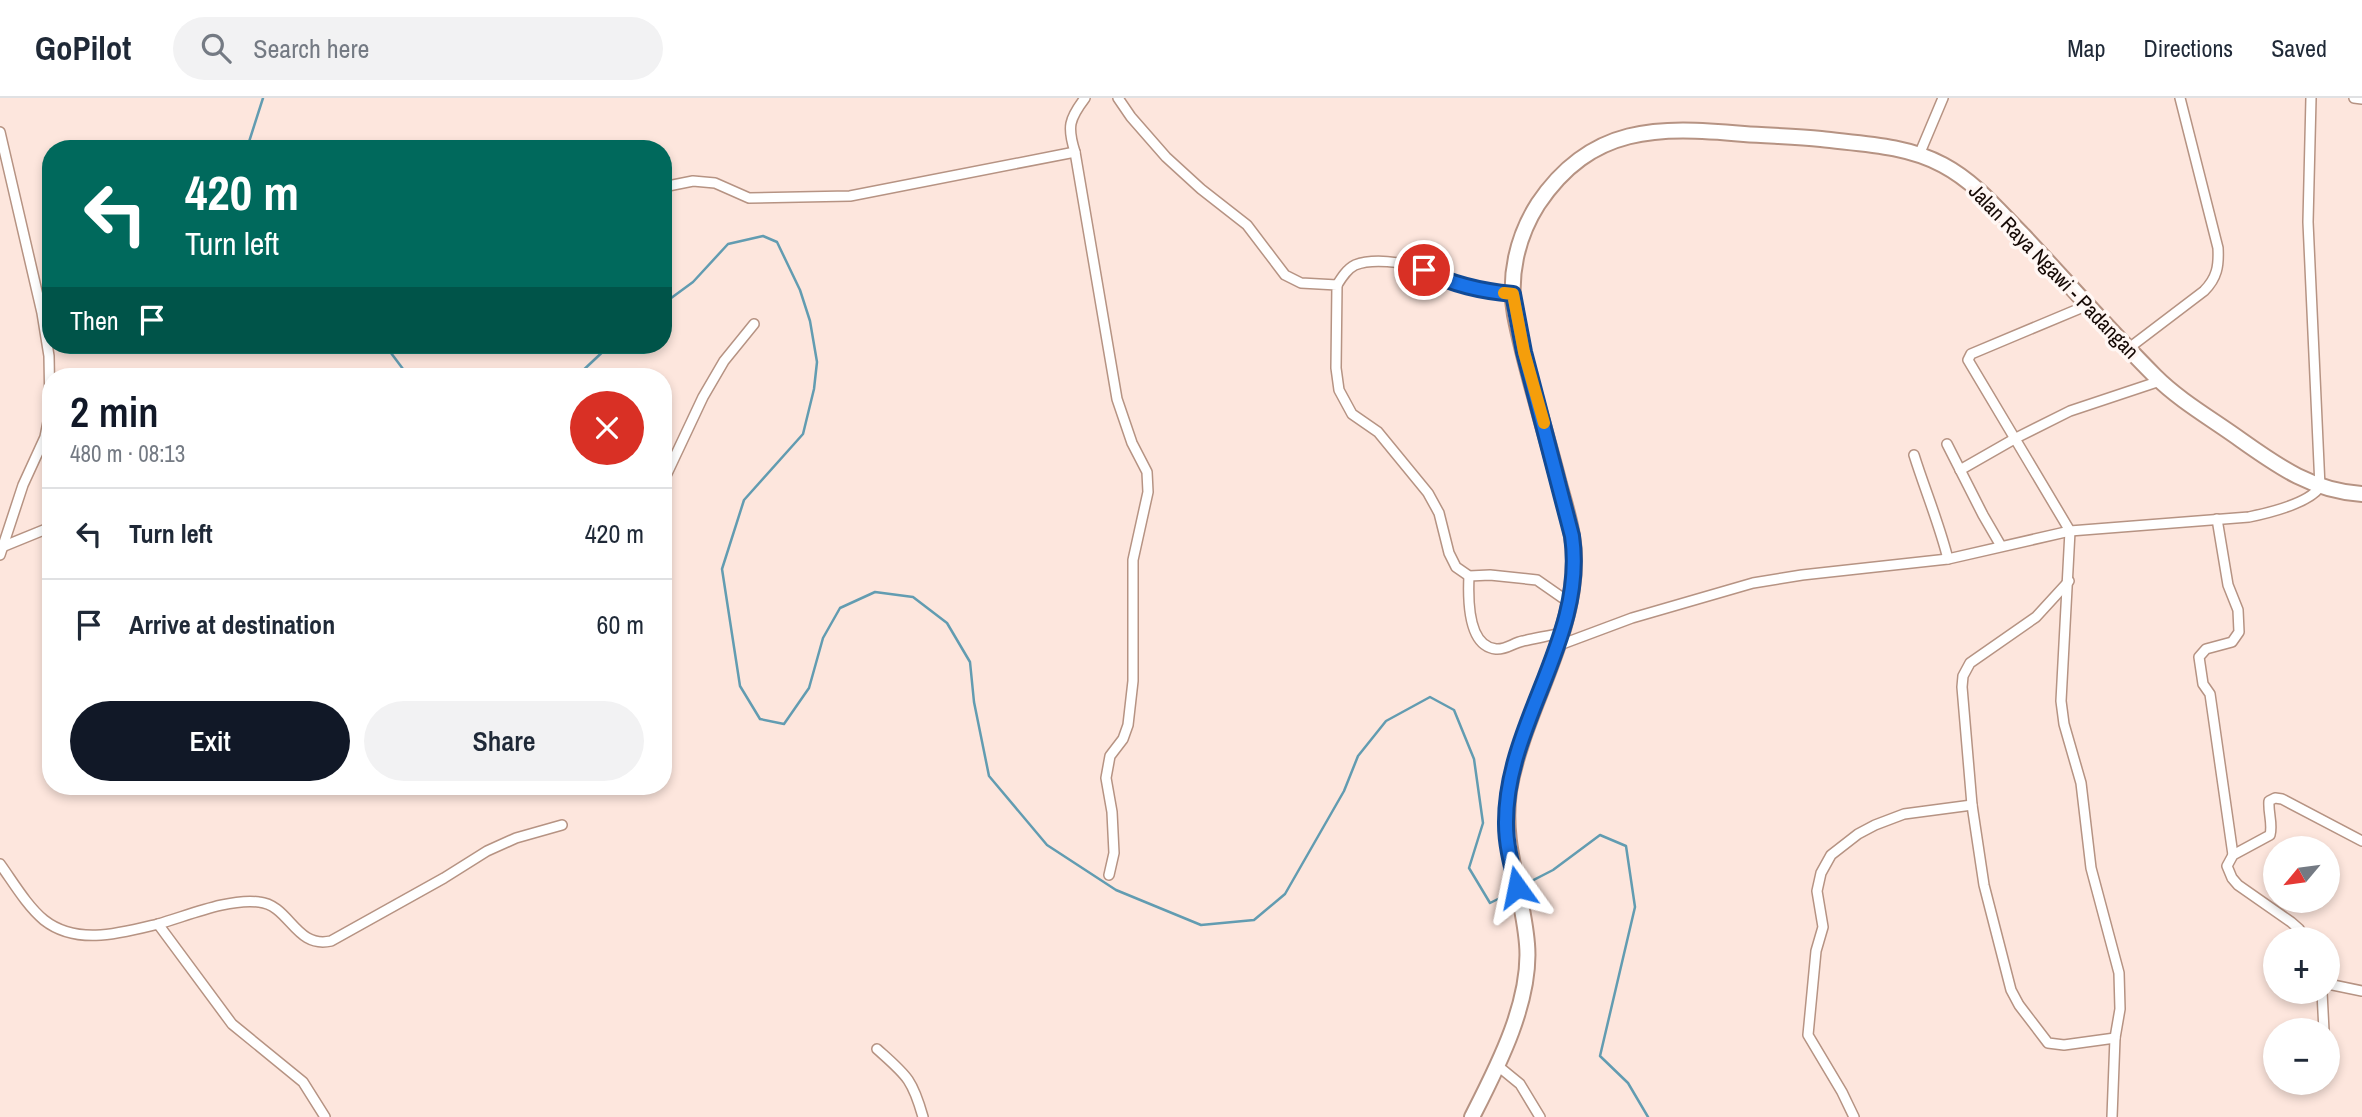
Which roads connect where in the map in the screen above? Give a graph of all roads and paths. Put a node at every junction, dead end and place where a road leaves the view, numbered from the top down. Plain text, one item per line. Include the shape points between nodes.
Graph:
1 (1085, 98) edge
2 (1118, 98) edge
3 (1943, 98) edge
4 (2180, 98) edge
5 (2311, 98) edge
6 (2354, 98) edge
7 (2362, 99) edge
8 (0, 132) edge
9 (1075, 152) junction
10 (1919, 155) junction
11 (672, 185) edge
12 (1337, 285) junction
13 (1513, 294) junction
14 (2088, 305) junction
15 (42, 319) edge
16 (754, 324) dead end
17 (2129, 348) junction
18 (2160, 381) junction
19 (2016, 438) junction
20 (42, 443) edge
21 (1947, 444) dead end
22 (1914, 455) dead end
23 (672, 463) edge
24 (1960, 470) junction
25 (2320, 487) junction
26 (2362, 494) edge
27 (2217, 519) junction
28 (42, 531) edge
29 (2070, 531) junction
30 (2001, 546) junction
31 (1, 551) edge
32 (1948, 559) junction
33 (1469, 576) junction
34 (2069, 581) junction
35 (1570, 603) junction
36 (1559, 640) junction
37 (1972, 805) junction
38 (562, 825) dead end
39 (2362, 841) edge
40 (2234, 855) junction
41 (0, 865) edge
42 (1109, 875) dead end
43 (158, 924) junction
44 (2295, 927) edge
45 (2340, 986) edge
46 (2362, 991) edge
47 (2115, 1038) junction
48 (877, 1049) dead end
49 (1498, 1066) junction
50 (325, 1117) edge
51 (923, 1117) edge
52 (1472, 1117) edge
53 (1540, 1117) edge
54 (1854, 1117) edge
55 (2112, 1117) edge

1 - 9 street via 1071,120
2 - 12 street via 1174,165 1247,225 1285,275 1301,283
3 - 10 street
4 - 17 street via 2218,248 2218,269 2204,292
5 - 25 street via 2308,222
6 - 7 street
8 - 15 street
9 - 11 street via 850,196 749,198 715,183
9 - 42 street via 1117,399 1148,481 1133,560 1133,681 1128,725 1110,756 1106,778 1114,853
10 - 13 highway, Jalan Raya Ngawi - Padangan via 1808,137 1709,130 1621,137 1579,160 1539,203 1515,260
10 - 14 highway, Jalan Raya Ngawi - Padangan via 1945,166 1979,191
12 - 13 street via 1355,266 1387,263 1417,268 1467,288
12 - 33 street via 1336,376 1342,396 1356,418 1383,437 1428,493 1439,513 1452,562
13 - 35 highway, Jalan Raya Ngawi - Padangan via 1572,536
14 - 17 highway, Jalan Raya Ngawi - Padangan
14 - 19 street via 1968,356
16 - 23 street via 724,361
17 - 18 highway, Jalan Raya Ngawi - Padangan
18 - 19 street via 2089,403
18 - 25 highway, Jalan Raya Ngawi - Padangan via 2281,469
19 - 24 street
19 - 29 street
20 - 31 street
21 - 24 street
22 - 32 street
24 - 30 street
25 - 26 highway, Jalan Raya Ngawi - Padangan
25 - 27 street via 2308,498 2265,514
27 - 29 street
27 - 40 street via 2239,632 2232,642 2206,649 2199,657 2203,684 2210,694
28 - 31 street
29 - 30 street
29 - 34 street
30 - 32 street
32 - 36 street via 1753,583
33 - 35 street via 1537,580
33 - 36 street via 1469,613 1489,647
34 - 37 street via 2036,617 1966,668 1962,687
34 - 47 street via 2062,713 2081,783 2091,868 2119,973
35 - 36 highway, Jalan Raya Ngawi - Padangan
36 - 49 highway, Jalan Raya Ngawi - Padangan via 1528,721 1510,786 1506,824 1528,963
37 - 47 street via 1984,885 2019,1005 2048,1043
37 - 54 street via 1904,814 1875,825 1831,855 1821,873 1818,900 1823,927 1816,951 1808,1035
38 - 43 street via 493,848 323,943 305,938 272,905 259,902 223,906
39 - 40 street via 2275,798 2268,805 2270,835
40 - 44 street via 2227,866 2232,878
41 - 43 street via 43,919 62,930 87,937
43 - 50 street via 232,1024 303,1082
45 - 46 street
47 - 55 street
48 - 51 street via 915,1089
49 - 52 highway, Jalan Raya Ngawi - Padangan
49 - 53 street via 1520,1084

